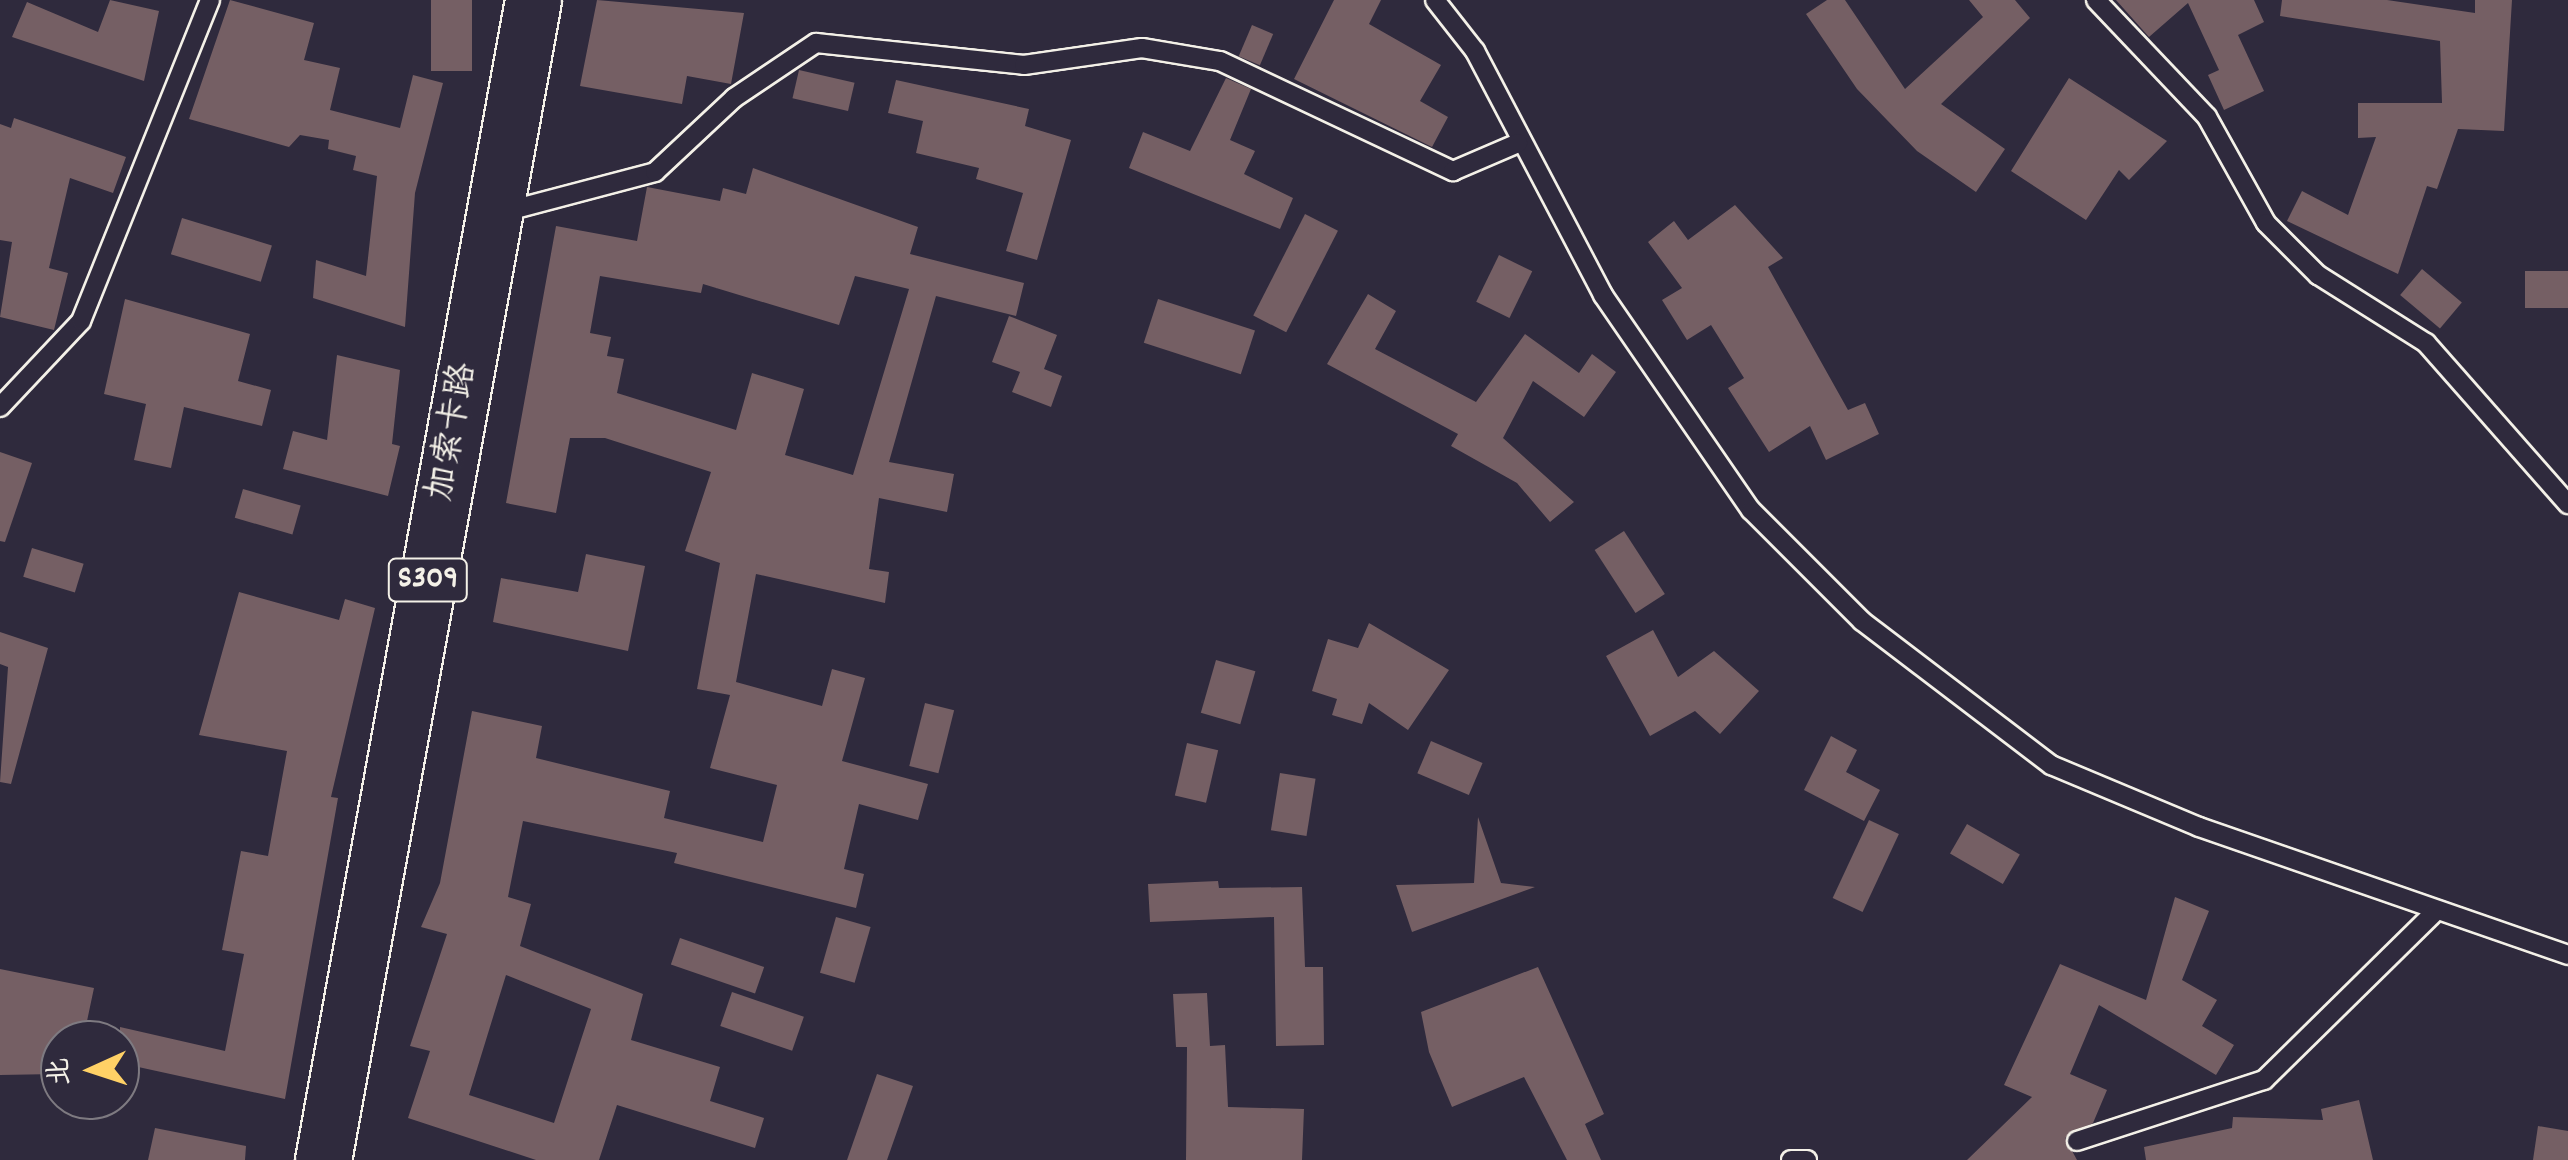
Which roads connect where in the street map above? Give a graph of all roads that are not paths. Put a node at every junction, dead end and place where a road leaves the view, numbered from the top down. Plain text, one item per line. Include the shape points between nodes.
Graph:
1 (210, 0) edge
2 (533, 0) edge
3 (1435, 0) edge
4 (2096, 0) edge
5 (1518, 143) junction
6 (494, 214) junction
7 (0, 407) edge
8 (2568, 504) edge
9 (2436, 911) junction
10 (2568, 955) edge
11 (2077, 1141) dead end
12 (323, 1160) edge
13 (1791, 1160) edge
14 (1806, 1160) edge

1 - 7 lane via 81,321
2 - 6 main road, 加索卡路 / S309
3 - 5 lane via 1474,51
4 - 8 lane via 2208,117 2266,223 2318,276 2426,343
5 - 6 lane via 1453,172 1220,61 1142,48 1024,65 816,43 734,98 656,172
5 - 9 lane via 1603,295 1751,510 1862,621 2051,765
6 - 12 main road, 加索卡路 / S309
9 - 10 lane
9 - 11 lane via 2264,1080
13 - 14 lane

